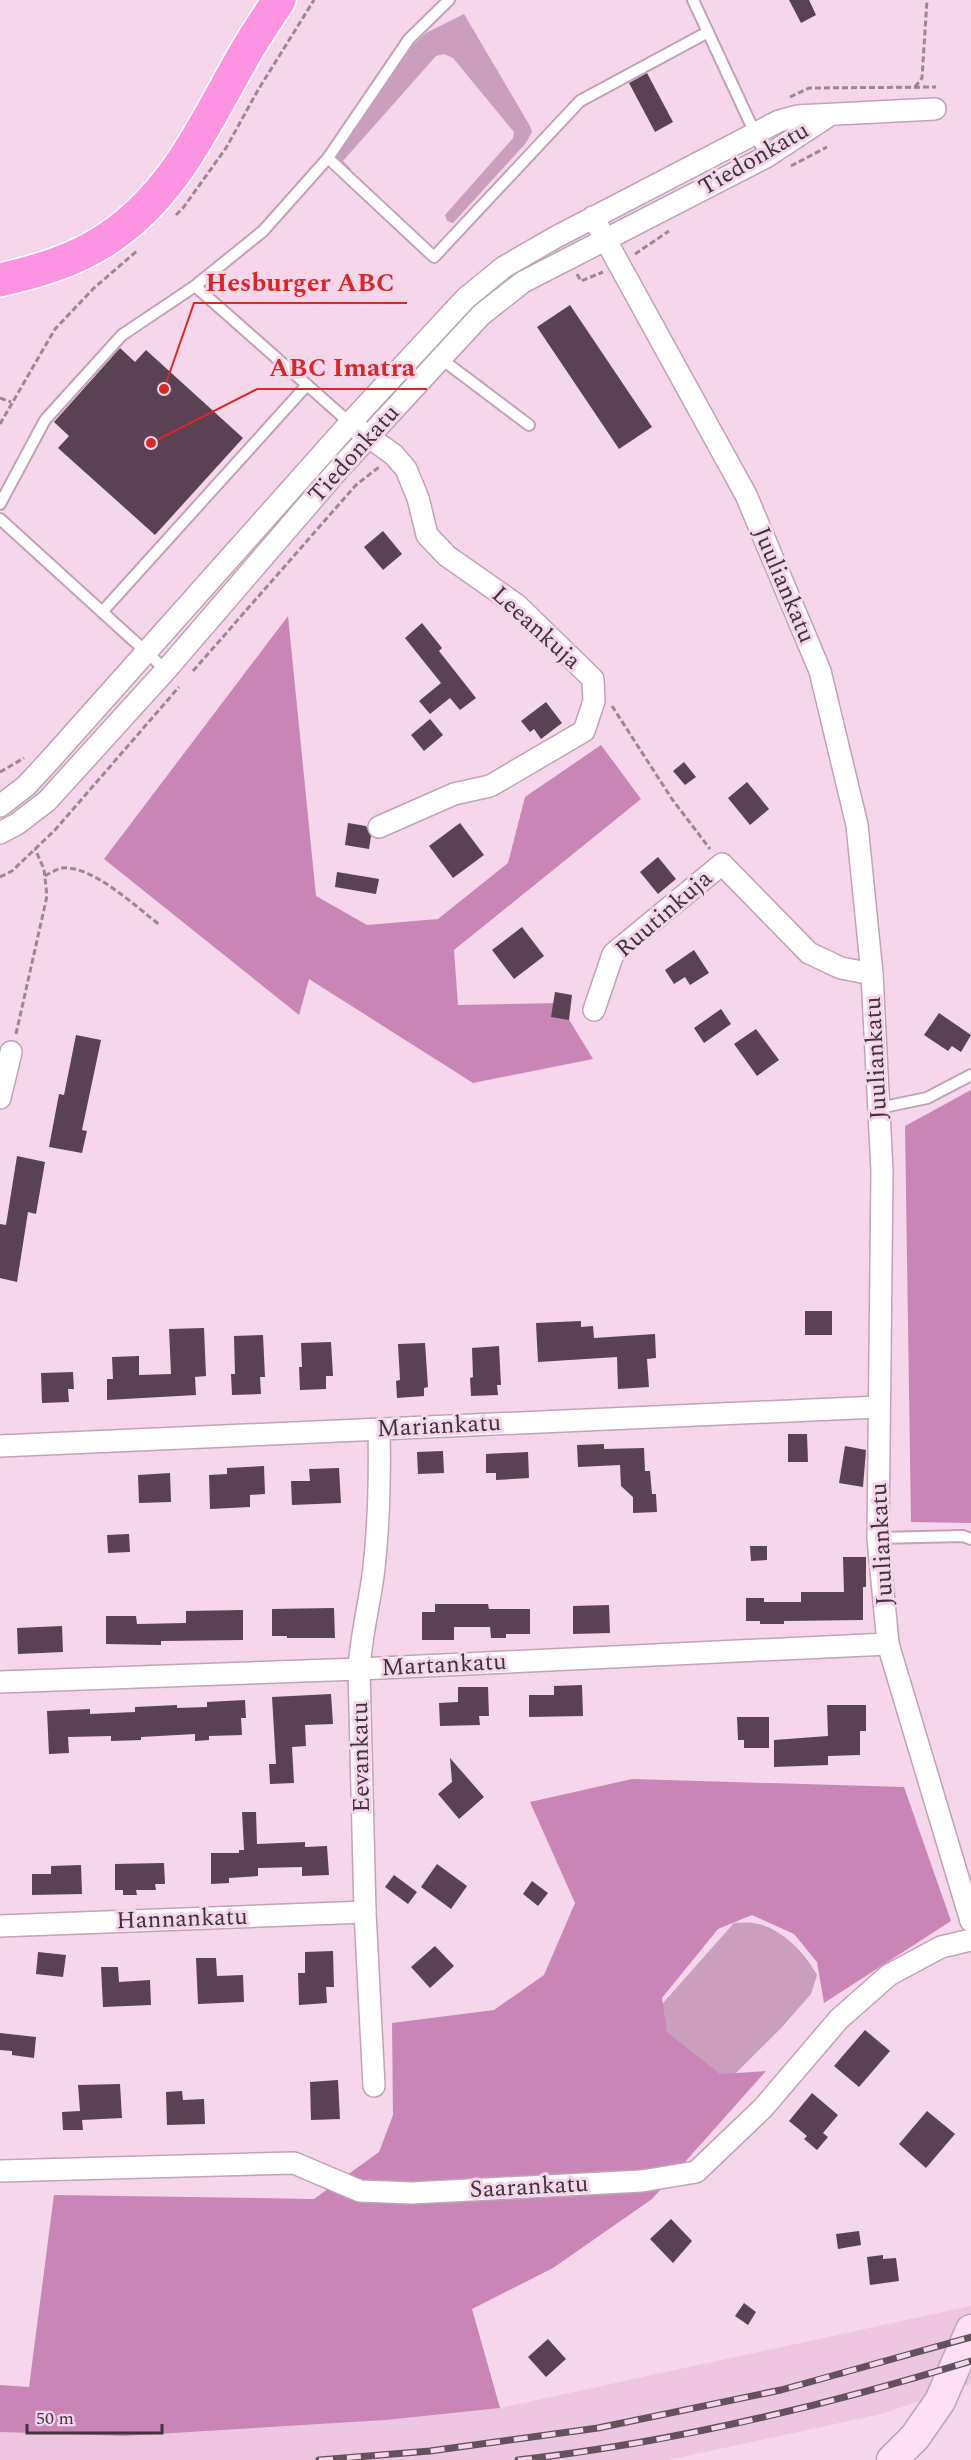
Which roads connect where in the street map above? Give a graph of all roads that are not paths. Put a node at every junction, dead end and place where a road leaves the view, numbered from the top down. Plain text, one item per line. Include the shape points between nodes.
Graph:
1 (279, 0) edge
2 (450, 0) edge
3 (693, 0) edge
4 (708, 32) junction
5 (935, 109) dead end
6 (830, 114) junction
7 (755, 135) junction
8 (766, 157) junction
9 (327, 158) junction
10 (593, 217) junction
11 (605, 239) junction
12 (0, 280) edge
13 (195, 286) junction
14 (440, 358) junction
15 (307, 385) junction
16 (350, 423) junction
17 (529, 425) dead end
18 (369, 437) junction
19 (0, 504) edge
20 (0, 519) edge
21 (102, 612) junction
22 (147, 652) junction
23 (166, 670) junction
24 (50, 760) junction
25 (0, 789) edge
26 (0, 806) edge
27 (379, 826) dead end
28 (0, 833) edge
29 (872, 975) junction
30 (594, 1010) dead end
31 (11, 1052) road end
32 (971, 1075) edge
33 (0, 1098) edge
34 (879, 1108) junction
35 (878, 1407) junction
36 (379, 1429) junction
37 (0, 1446) edge
38 (878, 1538) junction
39 (971, 1539) edge
40 (888, 1644) junction
41 (359, 1669) junction
42 (0, 1682) edge
43 (365, 1912) junction
44 (971, 1921) edge
45 (0, 1926) edge
46 (971, 1940) edge
47 (374, 2086) dead end
48 (0, 2171) edge
49 (971, 2330) edge
50 (892, 2460) edge

1 - 12 highway via 246,50 201,135 174,176 146,206 111,237 69,260
2 - 9 lane via 409,39
3 - 4 lane
4 - 7 lane
4 - 9 lane via 580,101 435,257
5 - 6 street, Tiedonkatu
6 - 7 street, Tiedonkatu via 779,121
6 - 8 street, Tiedonkatu
7 - 8 lane
7 - 10 street, Tiedonkatu
8 - 11 street, Tiedonkatu
9 - 13 lane via 263,231
10 - 11 street, Juuliankatu
10 - 16 street, Tiedonkatu via 504,267 466,298
11 - 14 street, Tiedonkatu via 523,282 481,315
11 - 29 street, Juuliankatu via 746,495 820,671 857,825
13 - 15 lane
13 - 19 lane via 122,335 45,420
14 - 17 lane
14 - 18 street, Tiedonkatu
15 - 16 lane
15 - 21 lane
16 - 18 street, Leeankuja
16 - 22 street, Tiedonkatu
18 - 23 street, Tiedonkatu
18 - 27 street, Leeankuja via 406,469 427,536 447,556 517,605 593,679 594,700 584,731 490,786 454,794
20 - 21 lane
21 - 22 lane
22 - 23 lane
22 - 24 street, Tiedonkatu
23 - 28 street, Tiedonkatu via 47,801
24 - 25 street, Tiedonkatu
24 - 26 street, Tiedonkatu
29 - 30 street, Ruutinkuja via 841,968 808,953 722,864 613,954
29 - 34 street, Juuliankatu
31 - 33 street
32 - 34 lane via 927,1098
34 - 35 street, Juuliankatu via 882,1171
35 - 36 street, Mariankatu
35 - 38 street, Juuliankatu
36 - 37 street, Mariankatu
36 - 41 street, Eevankatu via 374,1569
38 - 39 lane
38 - 40 street, Juuliankatu
40 - 41 street, Martankatu
40 - 44 street, Juuliankatu
41 - 42 street, Martankatu
41 - 43 street, Eevankatu
43 - 45 street, Hannankatu
43 - 47 street, Eevankatu
46 - 48 street, Saarankatu via 941,1947 889,1975 839,2019 763,2108 696,2172 642,2181 412,2193 360,2191 294,2163
49 - 50 street via 940,2401 915,2437

